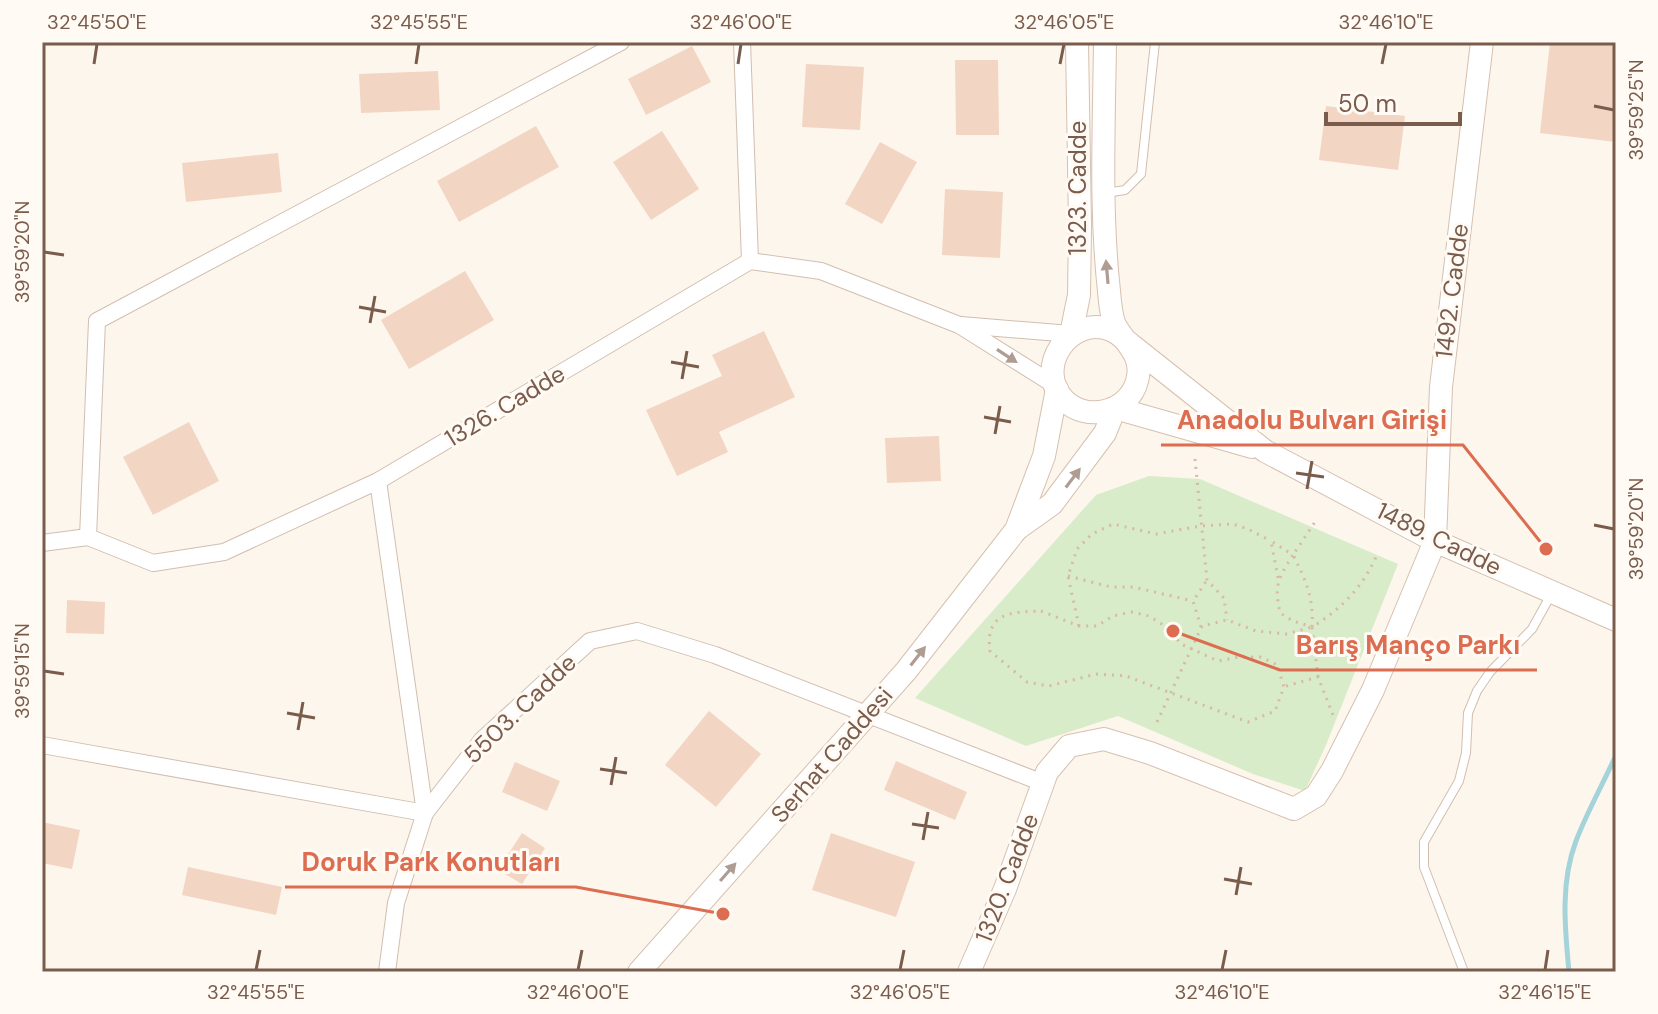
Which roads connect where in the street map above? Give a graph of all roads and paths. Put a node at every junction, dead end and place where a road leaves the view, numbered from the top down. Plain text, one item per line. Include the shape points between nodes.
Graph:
1 (621, 42) edge
2 (742, 42) edge
3 (1077, 42) edge
4 (1105, 42) edge
5 (1155, 42) edge
6 (1482, 42) edge
7 (1104, 193) junction
8 (750, 261) junction
9 (959, 325) junction
10 (1071, 334) junction
11 (1130, 344) junction
12 (1056, 388) junction
13 (1115, 408) junction
14 (1265, 451) junction
15 (1195, 459) dead end
16 (378, 481) junction
17 (1315, 522) dead end
18 (1201, 526) junction
19 (1016, 530) junction
20 (88, 537) junction
21 (1271, 541) junction
22 (1435, 541) junction
23 (42, 543) edge
24 (1293, 555) junction
25 (1376, 557) dead end
26 (1068, 576) junction
27 (1278, 578) junction
28 (1207, 580) junction
29 (1552, 592) junction
30 (1193, 601) junction
31 (1227, 620) junction
32 (1616, 620) edge
33 (1079, 626) junction
34 (1312, 627) junction
35 (1202, 628) junction
36 (1192, 649) junction
37 (1318, 677) junction
38 (1284, 687) junction
39 (1172, 691) junction
40 (869, 713) junction
41 (1157, 722) dead end
42 (1347, 741) junction
43 (42, 745) edge
44 (1043, 783) junction
45 (425, 813) junction
46 (387, 972) edge
47 (639, 972) edge
48 (969, 972) edge
49 (1464, 972) edge

1 - 20 street via 97,321
2 - 8 street
3 - 10 main road, 1323. Cadde via 1079,295
4 - 7 main road
5 - 7 lane via 1141,174 1125,190
6 - 22 main road, 1492. Cadde via 1441,387
11 -> 7 main road via 1114,324
8 - 9 street via 821,271
8 - 16 street, 1326. Cadde
9 - 10 street
9 -> 12 street
10 - 11 main road via 1106,328
10 - 12 main road via 1054,358
11 - 13 main road via 1138,380
11 - 14 main road, 1489. Cadde
12 - 13 main road via 1087,412
12 - 19 main road via 1044,456
13 - 14 main road, 1489. Cadde
19 -> 13 main road via 1052,504 1105,433
14 - 22 main road, 1489. Cadde
15 - 18 path
16 - 20 street, 1326. Cadde via 224,552 153,563
16 - 45 street
17 - 24 path
18 - 21 path via 1233,524
18 - 26 path via 1156,534 1113,524 1077,549
18 - 28 path
40 -> 19 main road, Serhat Caddesi
20 - 23 street, 1326. Cadde
21 - 24 path
21 - 27 path
22 - 29 main road, 1489. Cadde
22 - 42 main road
24 - 27 path
24 - 34 path via 1314,607
25 - 34 path via 1338,612
26 - 30 path
26 - 33 path
27 - 34 path via 1280,613
28 - 30 path
28 - 31 path via 1224,598
29 - 32 main road, 1489. Cadde
29 - 49 lane via 1532,629 1477,691 1468,713 1459,781 1424,842 1424,867
30 - 35 path
31 - 34 path via 1271,633
31 - 35 path
33 - 36 path via 1097,626 1132,612 1149,616
33 - 39 path via 1041,611 1009,612 992,624 990,651 1027,682 1049,686 1096,674 1126,676
34 - 37 path
35 - 36 path
36 - 38 path via 1218,661 1261,657 1277,665
36 - 39 path
37 - 38 path
37 - 42 path
38 - 39 path via 1275,711 1248,722
39 - 41 path
40 - 44 street, 5503. Cadde
40 - 45 street, 5503. Cadde via 637,631 590,641 482,740
47 -> 40 main road, Serhat Caddesi
42 - 44 main road, 1320. Cadde via 1316,796 1294,809 1104,739 1069,746
43 - 45 street
44 - 48 main road, 1320. Cadde
45 - 46 street via 396,903

